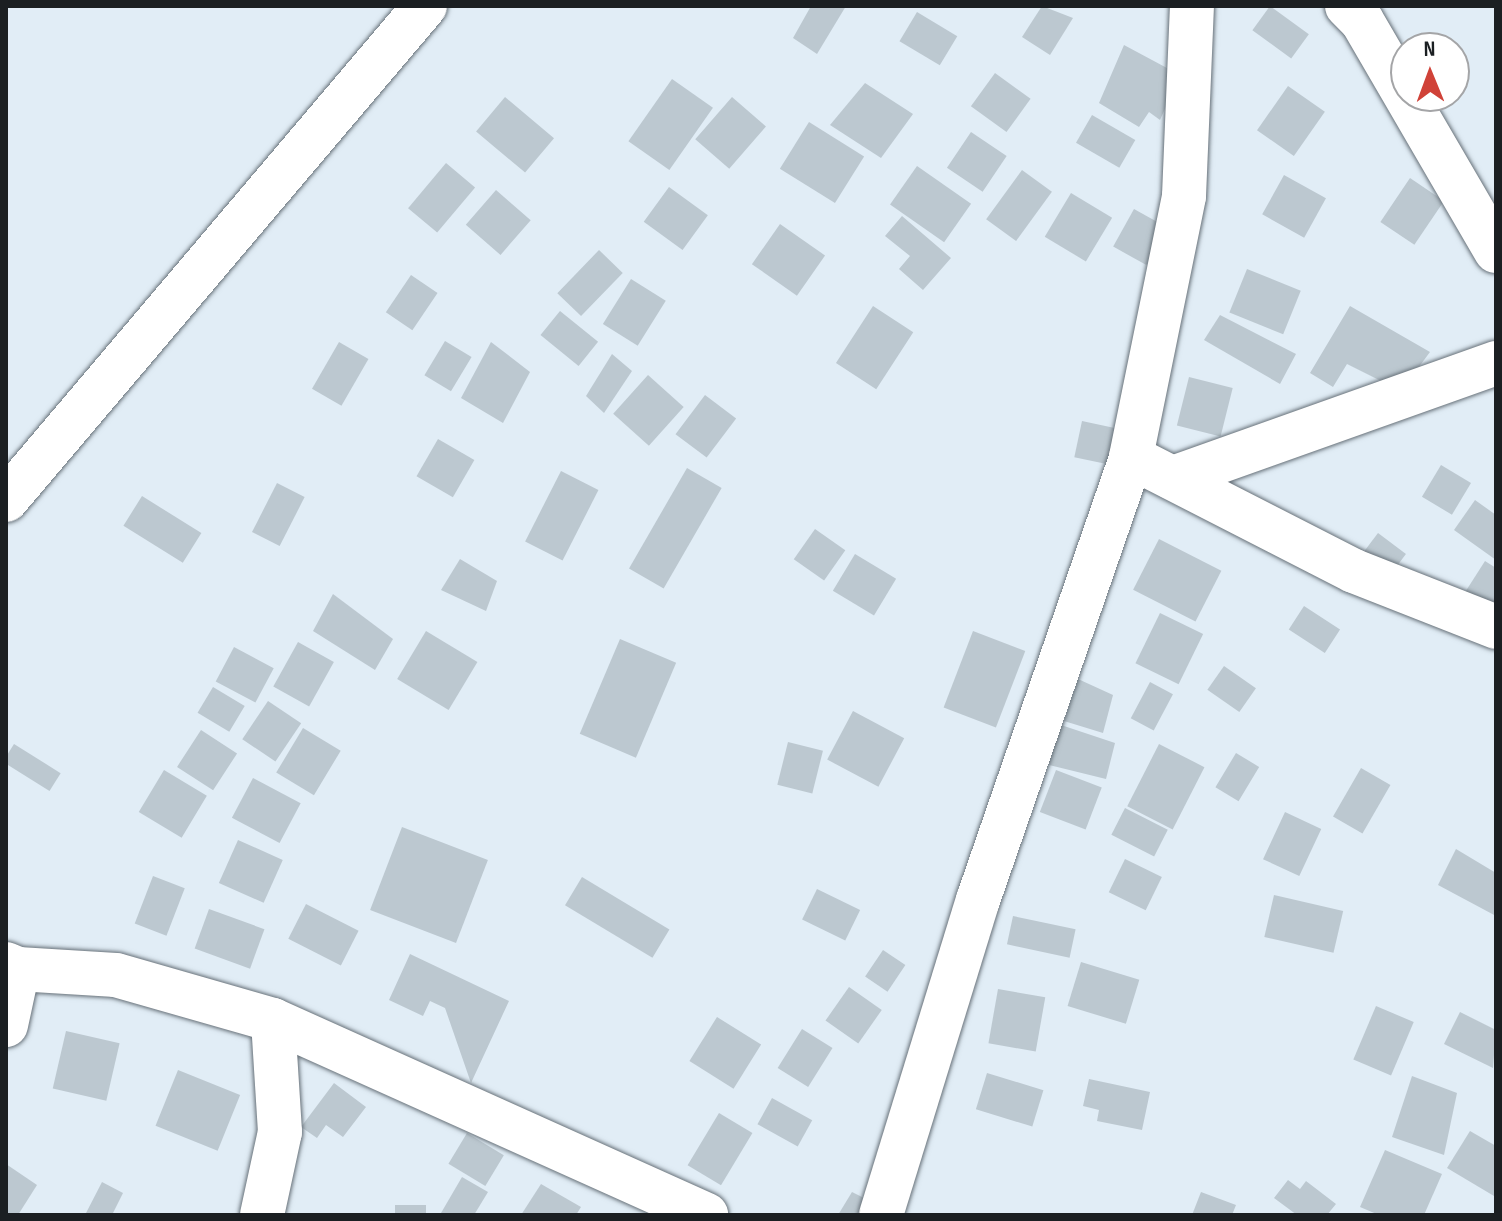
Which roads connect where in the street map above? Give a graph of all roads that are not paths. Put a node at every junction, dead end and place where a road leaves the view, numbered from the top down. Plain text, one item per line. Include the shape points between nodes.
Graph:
1 (425, 6) edge
2 (1192, 6) edge
3 (1347, 6) edge
4 (1496, 251) edge
5 (1496, 363) edge
6 (1131, 457) junction
7 (1173, 478) junction
8 (6, 500) edge
9 (1496, 627) edge
10 (12, 967) edge
11 (273, 1020) junction
12 (6, 1025) edge
13 (262, 1215) edge
14 (706, 1215) edge
15 (881, 1215) edge

1 - 8 street
2 - 6 street via 1184,196
3 - 4 street via 1362,21
5 - 7 street
6 - 7 street
6 - 15 street via 978,900
7 - 9 street via 1354,571
10 - 11 street via 116,975
10 - 12 street
11 - 13 street via 280,1132
11 - 14 street

